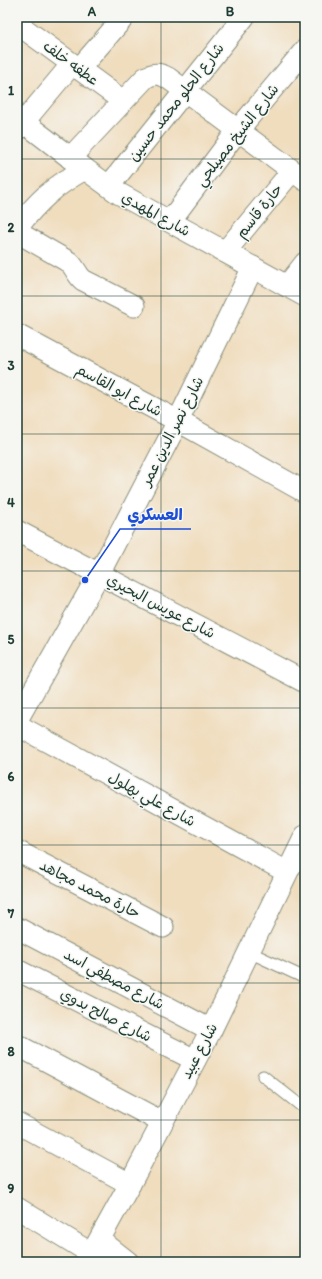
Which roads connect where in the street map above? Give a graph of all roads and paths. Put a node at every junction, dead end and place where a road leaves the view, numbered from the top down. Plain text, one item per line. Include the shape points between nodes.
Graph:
1 (124, 17) edge
2 (244, 17) edge
3 (20, 25) dead end
4 (305, 50) edge
5 (76, 66) junction
6 (185, 91) junction
7 (123, 101) junction
8 (19, 123) edge
9 (238, 130) junction
10 (78, 164) junction
11 (299, 170) edge
12 (109, 186) junction
13 (170, 221) junction
14 (19, 224) edge
15 (225, 252) junction
16 (305, 263) edge
17 (253, 267) junction
18 (287, 286) junction
19 (305, 296) edge
20 (134, 306) dead end
21 (17, 335) edge
22 (178, 421) junction
23 (305, 492) edge
24 (17, 531) edge
25 (99, 574) junction
26 (305, 682) edge
27 (17, 720) edge
28 (17, 725) edge
29 (305, 836) edge
30 (17, 851) edge
31 (287, 872) junction
32 (163, 927) dead end
33 (17, 928) edge
34 (249, 952) junction
35 (17, 970) edge
36 (305, 978) edge
37 (211, 1030) junction
38 (17, 1045) edge
39 (195, 1060) junction
40 (263, 1076) dead end
41 (305, 1109) edge
42 (162, 1122) junction
43 (17, 1123) edge
44 (130, 1184) junction
45 (17, 1208) edge
46 (95, 1254) edge
47 (128, 1262) edge

1 - 5 street
2 - 6 street, شارع الحلو محمد حسين
3 - 5 street, عطفه خلف
4 - 9 street, شارع الشيخ مصيلحي
5 - 7 street, عطفه خلف
5 - 8 street
6 - 7 street via 168,78 152,74
6 - 9 street
6 - 12 street, شارع الحلو محمد حسين
7 - 10 street
8 - 10 street, شارع المهدي
9 - 11 street
9 - 13 street, شارع الشيخ مصيلحي
10 - 12 street, شارع المهدي
10 - 14 street via 67,179 50,191
11 - 15 street, حارة قاسم
12 - 13 street, شارع المهدي
13 - 15 street, شارع المهدي
14 - 20 street via 73,265 83,280
15 - 17 street, شارع المهدي
16 - 18 street
17 - 18 street, شارع المهدي
17 - 22 street, شارع نصر الدين عمر
18 - 19 street, شارع المهدي
21 - 22 street, شارع ابو القاسم
22 - 23 street, شارع ابو القاسم
22 - 25 street, شارع نصر الدين عمر
24 - 25 street, شارع عويس البحيري
25 - 26 street, شارع عويس البحيري
25 - 27 street, شارع نصر الدين عمر
28 - 31 street, شارع علي بهلول
29 - 31 street, شارع عبيد
30 - 32 street, حارة محمد مجاهد
31 - 34 street, شارع عبيد
33 - 37 street, شارع مصطفي اسد
34 - 36 lane
34 - 37 street, شارع عبيد
35 - 39 street, شارع صالح بدوي
37 - 39 street, شارع عبيد
38 - 42 street
39 - 42 street, شارع عبيد
40 - 41 lane
42 - 44 street, شارع عبيد
43 - 44 street
44 - 46 street, شارع عبيد
45 - 46 street
46 - 47 street

